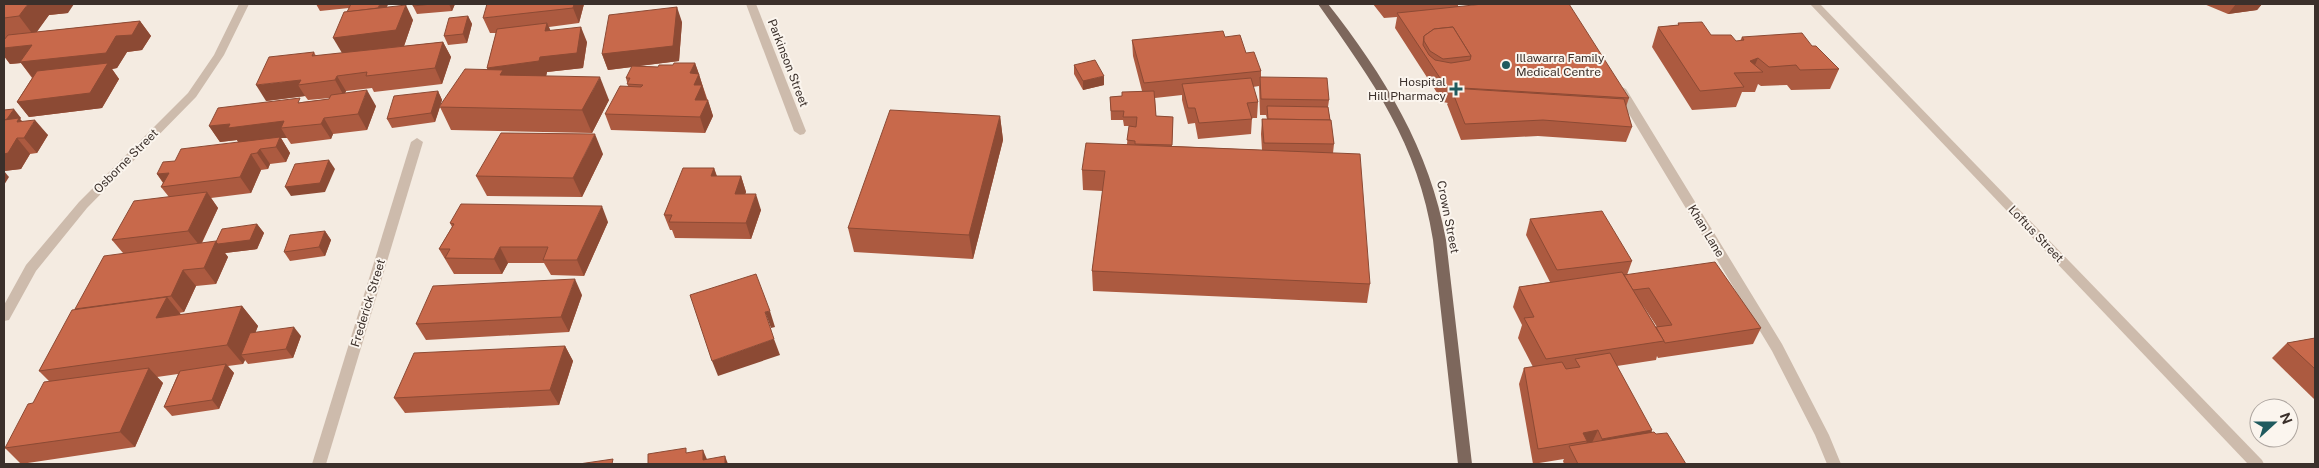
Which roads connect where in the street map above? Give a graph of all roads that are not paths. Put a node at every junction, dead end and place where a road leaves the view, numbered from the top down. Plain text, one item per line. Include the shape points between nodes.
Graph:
1 (244, 4) edge
2 (752, 4) edge
3 (1323, 4) edge
4 (1815, 4) edge
5 (1612, 77) edge
6 (800, 132) dead end
7 (417, 142) dead end
8 (4, 316) edge
9 (319, 464) edge
10 (1464, 464) edge
11 (1834, 464) edge
12 (2257, 464) edge

1 - 8 street, Osborne Street via 219,55 192,95 82,204 31,268
2 - 6 street, Parkinson Street
3 - 10 main road, Crown Street via 1390,100 1424,176 1443,268
4 - 12 street, Loftus Street
5 - 11 street, Khan Lane via 1777,348
7 - 9 street, Frederick Street

